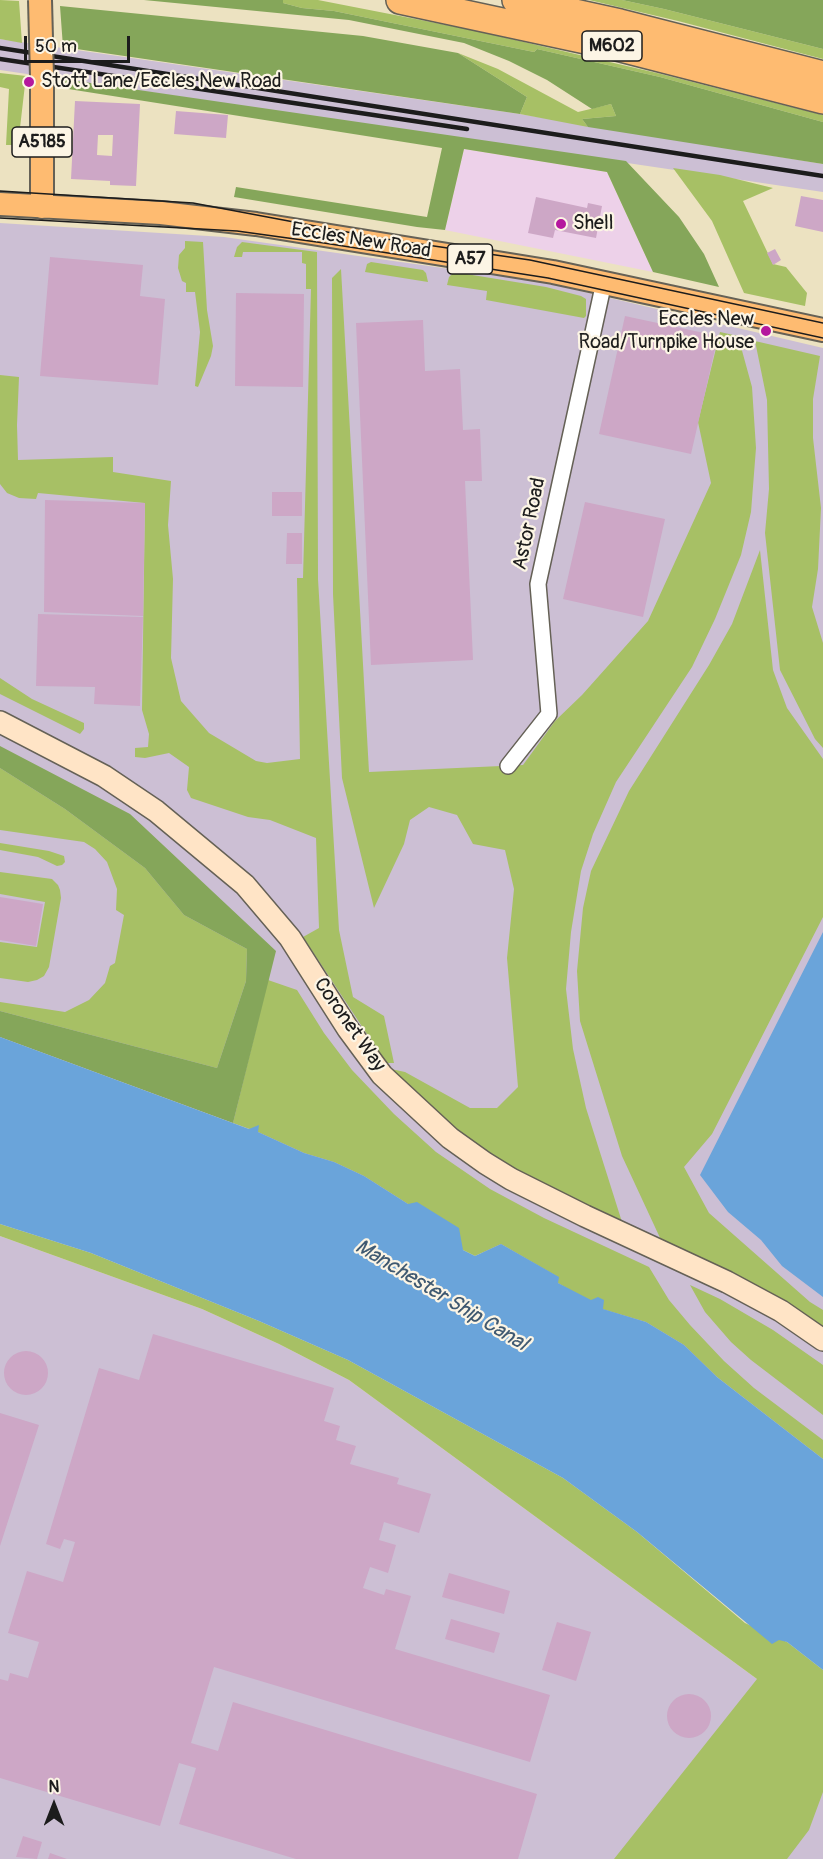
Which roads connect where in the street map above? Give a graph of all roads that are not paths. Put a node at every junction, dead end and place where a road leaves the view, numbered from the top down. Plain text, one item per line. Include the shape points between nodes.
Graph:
1 (40, 0) edge
2 (400, 0) edge
3 (516, 0) edge
4 (823, 75) edge
5 (823, 100) edge
6 (0, 204) edge
7 (42, 207) junction
8 (604, 282) junction
9 (819, 330) edge
10 (0, 722) edge
11 (508, 766) dead end
12 (823, 1341) edge

1 - 7 main road, A5185, bridge
2 - 5 highway, M602 via 609,45
3 - 4 highway, M602
6 - 7 main road, Eccles New Road / A57
7 - 8 main road, Eccles New Road / A57 via 160,213 255,224
8 - 9 main road, Eccles New Road / A57
8 - 11 street, Astor Road via 538,584 549,714
10 - 12 street, Coronet Way via 104,776 156,811 245,885 290,938 348,1029 390,1083 450,1138 539,1194 727,1282 781,1311

